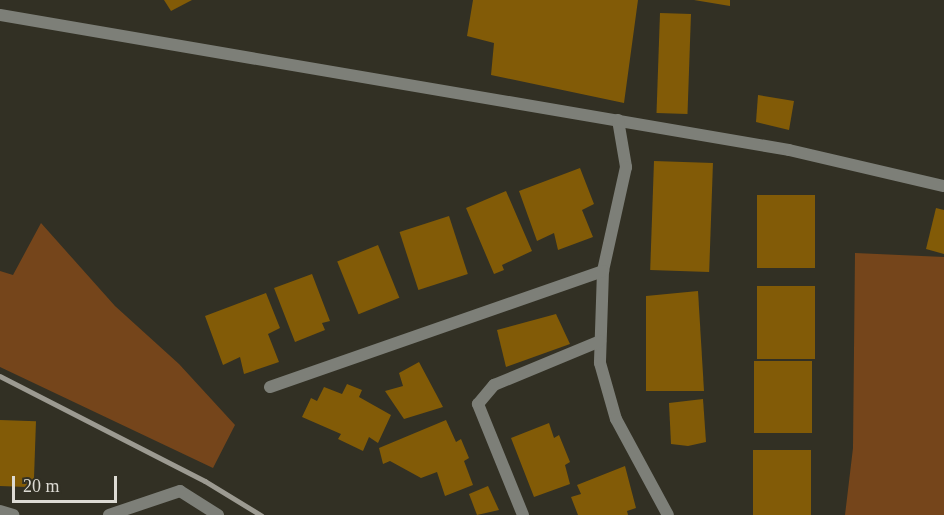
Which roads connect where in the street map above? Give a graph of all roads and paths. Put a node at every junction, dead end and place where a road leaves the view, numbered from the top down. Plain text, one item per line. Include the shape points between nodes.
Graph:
1 (0, 15) edge
2 (618, 120) junction
3 (944, 186) edge
4 (603, 271) junction
5 (600, 341) junction
6 (270, 387) dead end
7 (0, 511) edge
8 (666, 514) edge
9 (13, 515) edge
10 (109, 515) edge
11 (218, 515) edge
12 (523, 515) edge

1 - 2 street
2 - 3 street via 789,150
2 - 4 street via 626,167
4 - 5 street
4 - 6 street
5 - 8 street via 600,363 616,419
5 - 12 street via 494,385 478,404
7 - 9 street
10 - 11 street via 180,491

